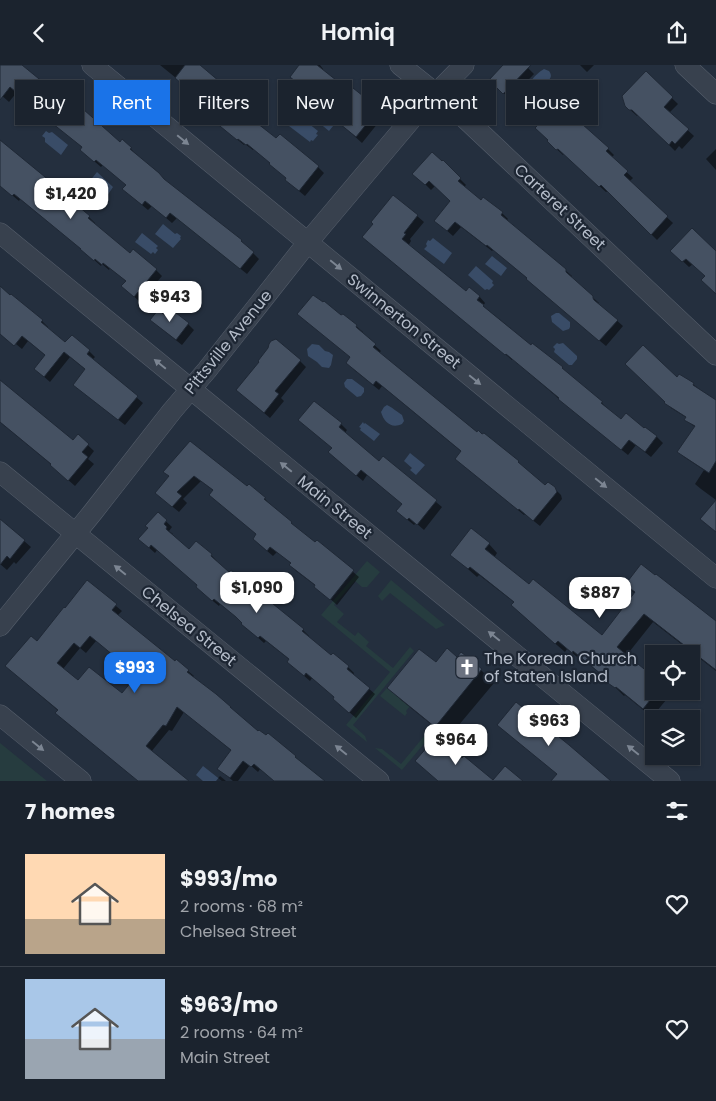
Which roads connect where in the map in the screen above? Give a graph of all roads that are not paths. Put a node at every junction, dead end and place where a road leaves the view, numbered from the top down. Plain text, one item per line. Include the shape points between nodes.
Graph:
1 (92, 65) edge
2 (400, 65) edge
3 (464, 65) edge
4 (685, 65) edge
5 (419, 80) edge
6 (450, 80) edge
7 (716, 94) edge
8 (406, 125) edge
9 (473, 125) edge
10 (0, 233) edge
11 (308, 242) junction
12 (716, 355) edge
13 (191, 389) junction
14 (0, 472) edge
15 (75, 533) junction
16 (716, 578) edge
17 (0, 626) edge
18 (0, 715) edge
19 (81, 781) edge
20 (379, 781) edge
21 (670, 781) edge

1 -> 11 street, Swinnerton Street
2 - 5 street, Carteret Street
3 - 6 street, Pittsville Avenue
4 - 7 street
8 - 11 street, Pittsville Avenue
9 - 12 street, Carteret Street
13 -> 10 street, Main Street
11 - 13 street, Pittsville Avenue
11 -> 16 street, Swinnerton Street
13 - 15 street, Pittsville Avenue
21 -> 13 street, Main Street
14 - 15 street, Chelsea Street
15 - 17 street, Pittsville Avenue
20 -> 15 street, Chelsea Street
18 -> 19 street

